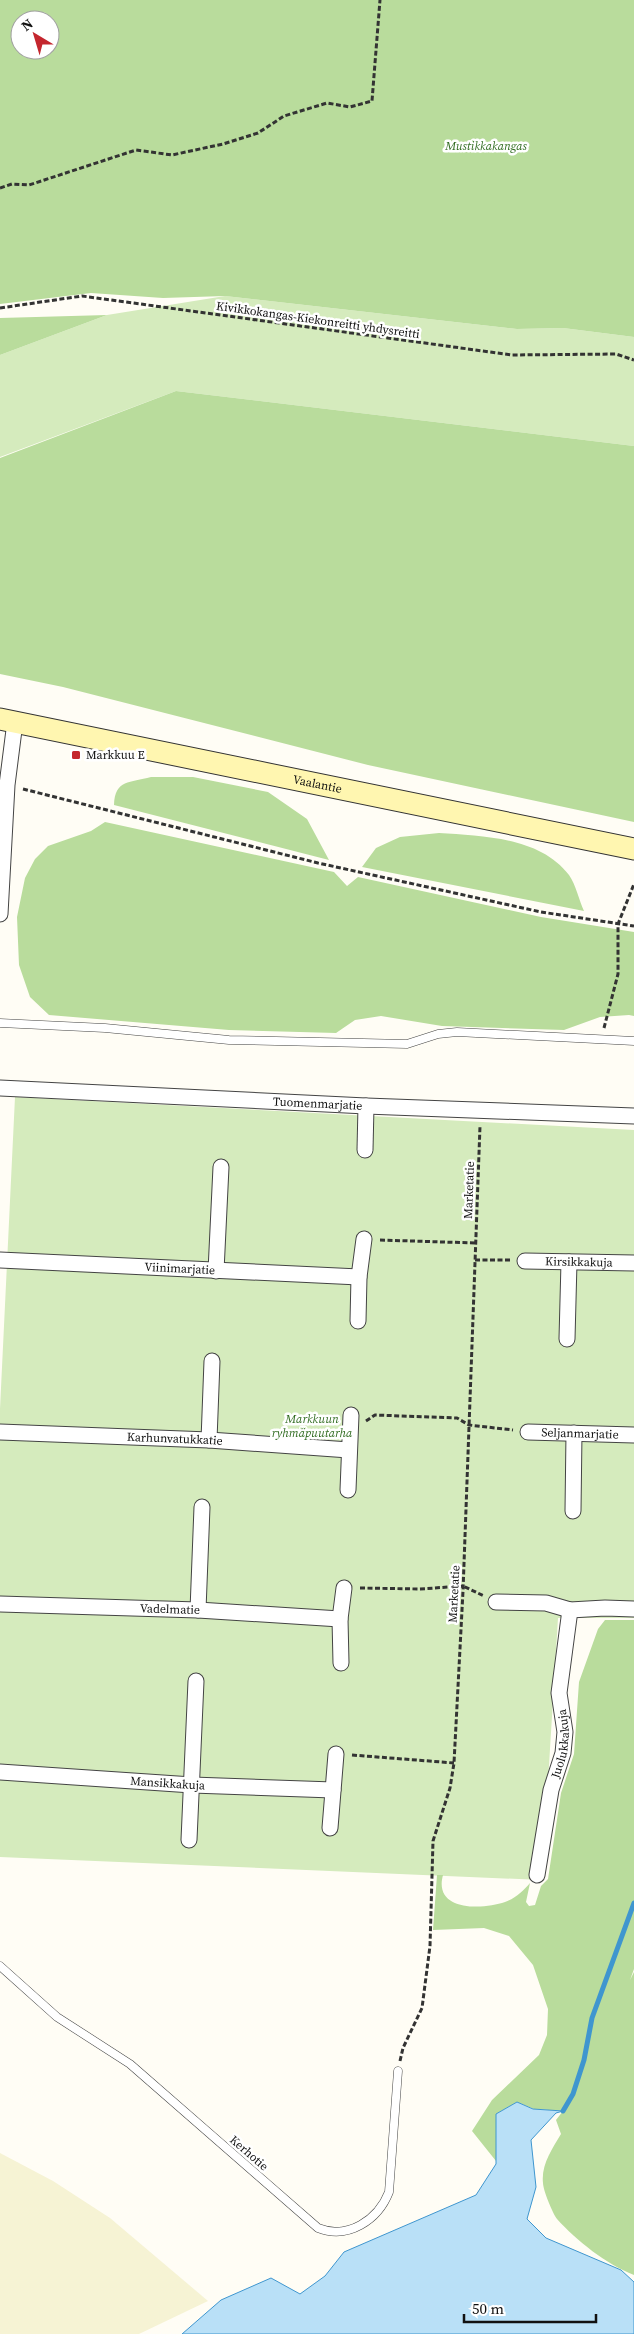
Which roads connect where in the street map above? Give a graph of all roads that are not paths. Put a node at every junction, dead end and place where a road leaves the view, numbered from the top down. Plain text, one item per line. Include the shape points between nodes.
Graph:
1 (8, 721) edge
2 (634, 849) edge
3 (0, 914) edge
4 (0, 1022) edge
5 (634, 1041) edge
6 (0, 1088) edge
7 (366, 1106) junction
8 (634, 1116) edge
9 (365, 1150) dead end
10 (221, 1167) dead end
11 (364, 1239) road end
12 (0, 1260) edge
13 (525, 1261) road end
14 (569, 1262) junction
15 (634, 1263) edge
16 (216, 1271) junction
17 (359, 1277) junction
18 (358, 1321) dead end
19 (567, 1339) dead end
20 (212, 1361) dead end
21 (351, 1415) dead end
22 (0, 1432) edge
23 (528, 1432) road end
24 (574, 1433) junction
25 (634, 1435) edge
26 (209, 1440) junction
27 (349, 1450) junction
28 (348, 1490) dead end
29 (202, 1507) dead end
30 (573, 1512) dead end
31 (344, 1588) road end
32 (496, 1602) road end
33 (0, 1604) edge
34 (634, 1609) edge
35 (198, 1610) junction
36 (570, 1610) junction
37 (340, 1620) junction
38 (340, 1662) dead end
39 (196, 1681) dead end
40 (336, 1754) road end
41 (0, 1772) edge
42 (192, 1785) junction
43 (333, 1790) junction
44 (330, 1828) dead end
45 (189, 1840) dead end
46 (537, 1875) dead end
47 (0, 1966) edge
48 (398, 2071) road end

1 - 2 street, Vaalantie
1 - 3 street
4 - 5 lane via 229,1040 406,1044 457,1032
6 - 7 street, Tuomenmarjatie
7 - 8 street, Tuomenmarjatie
7 - 9 street
10 - 16 street
11 - 17 street
12 - 16 street, Viinimarjatie
13 - 14 street, Kirsikkakuja
14 - 15 street, Kirsikkakuja
14 - 19 street
16 - 17 street, Viinimarjatie
17 - 18 street
20 - 26 street
21 - 27 street
22 - 26 street, Karhunvatukkatie
23 - 24 street, Seljanmarjatie
24 - 25 street, Seljanmarjatie
24 - 30 street
26 - 27 street, Karhunvatukkatie
27 - 28 street
29 - 35 street
31 - 37 street
32 - 36 street via 546,1603
33 - 35 street, Vadelmatie
34 - 36 street
35 - 37 street, Vadelmatie
36 - 46 street, Juolukkakuja via 559,1693 565,1732 563,1753 551,1790
37 - 38 street
39 - 42 street
40 - 43 street
41 - 42 street, Mansikkakuja
42 - 43 street, Mansikkakuja
42 - 45 street
43 - 44 street
47 - 48 lane, Kerhotie via 57,2017 130,2064 318,2228 328,2232 358,2228 385,2202 389,2192

